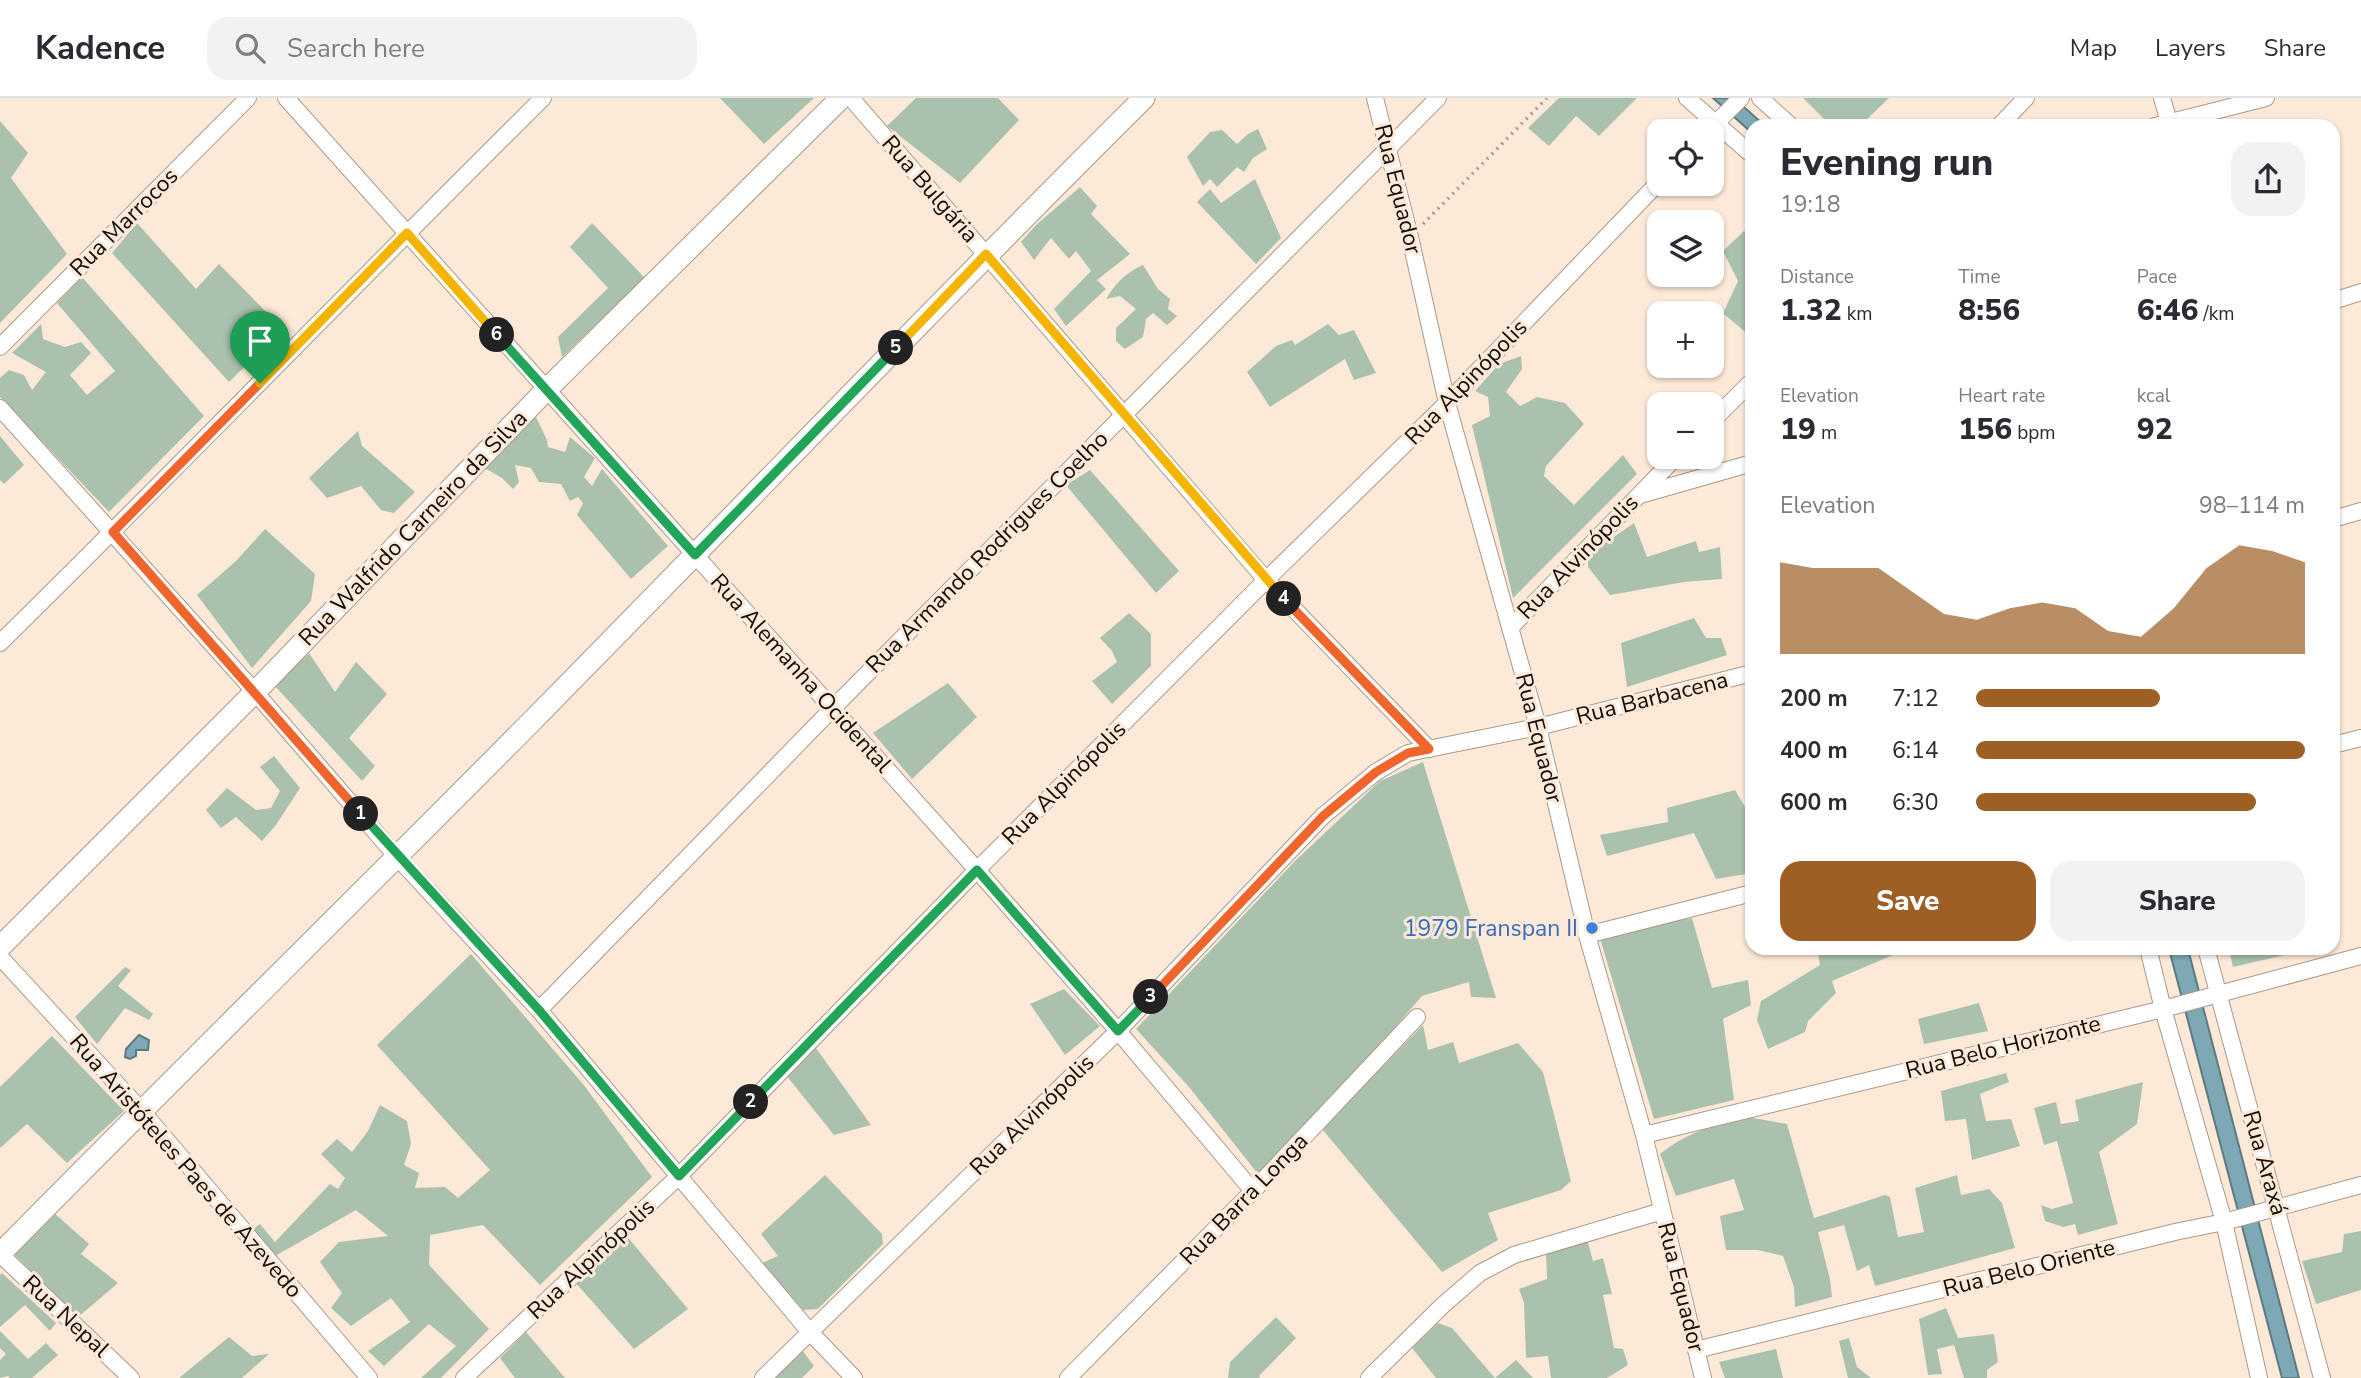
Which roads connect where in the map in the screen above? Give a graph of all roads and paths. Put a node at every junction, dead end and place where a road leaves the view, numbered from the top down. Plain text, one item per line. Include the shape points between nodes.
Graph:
1 (248, 98) edge
2 (286, 98) edge
3 (543, 98) edge
4 (841, 98) edge
5 (851, 98) edge
6 (1144, 98) edge
7 (1375, 98) edge
8 (1438, 98) edge
9 (1547, 98) edge
10 (1687, 98) edge
11 (1741, 98) edge
12 (1760, 98) edge
13 (2026, 98) edge
14 (2162, 98) edge
15 (2266, 98) edge
16 (1711, 119) edge
17 (1720, 119) edge
18 (1783, 119) edge
19 (2006, 119) edge
20 (2162, 119) edge
21 (2182, 119) edge
22 (1724, 130) edge
23 (1745, 149) edge
24 (1389, 150) junction
25 (1647, 195) edge
26 (407, 233) junction
27 (1410, 237) junction
28 (986, 254) junction
29 (2361, 292) edge
30 (2340, 298) edge
31 (0, 346) edge
32 (1745, 389) edge
33 (546, 390) junction
34 (1447, 403) junction
35 (0, 408) edge
36 (1724, 409) edge
37 (1125, 414) junction
38 (1745, 465) edge
39 (1664, 469) edge
40 (1637, 495) junction
41 (2361, 511) edge
42 (2340, 517) edge
43 (113, 532) junction
44 (695, 555) junction
45 (1266, 580) junction
46 (1510, 628) junction
47 (0, 643) edge
48 (1745, 675) edge
49 (255, 692) junction
50 (832, 709) junction
51 (1538, 727) junction
52 (2361, 738) edge
53 (2340, 743) edge
54 (1429, 749) junction
55 (397, 857) junction
56 (977, 870) junction
57 (1745, 894) edge
58 (1587, 935) junction
59 (0, 947) edge
60 (2151, 955) edge
61 (2207, 955) edge
62 (2361, 956) edge
63 (0, 957) edge
64 (2212, 995) junction
65 (2169, 1006) junction
66 (539, 1010) junction
67 (1417, 1017) dead end
68 (1118, 1031) junction
69 (141, 1110) junction
70 (1644, 1135) junction
71 (679, 1176) junction
72 (2361, 1185) edge
73 (1253, 1191) junction
74 (2273, 1209) junction
75 (1662, 1211) junction
76 (2230, 1220) junction
77 (0, 1254) edge
78 (809, 1331) junction
79 (1696, 1350) junction
80 (131, 1378) edge
81 (369, 1378) edge
82 (464, 1378) edge
83 (763, 1378) edge
84 (854, 1378) edge
85 (1068, 1378) edge
86 (1369, 1378) edge
87 (1703, 1378) edge
88 (2259, 1378) edge
89 (2322, 1378) edge

1 - 31 street, Rua Marrocos
2 - 26 street, Rua Alemanha Ocidental
3 - 26 street
4 - 33 main road, Rua Walfrido Carneiro da Silva
5 - 28 street, Rua Bulgária
6 - 28 main road
7 - 24 street, Rua Equador
8 - 24 street, Rua Armando Rodrigues Coelho
9 - 27 path
10 - 16 street
11 - 17 street
12 - 18 street
13 - 19 street
14 - 20 street
15 - 21 street
22 - 23 street
24 - 27 street, Rua Equador
24 - 37 street, Rua Armando Rodrigues Coelho
25 - 34 street, Rua Alpinópolis
26 - 33 street, Rua Alemanha Ocidental
26 - 43 street
27 - 34 street, Rua Equador
28 - 37 street, Rua Bulgária
28 - 44 main road
29 - 30 street
32 - 36 street
33 - 44 street, Rua Alemanha Ocidental
33 - 49 main road, Rua Walfrido Carneiro da Silva
34 - 45 street, Rua Alpinópolis
34 - 46 street, Rua Equador
35 - 43 street
37 - 45 street, Rua Bulgária
37 - 50 street, Rua Armando Rodrigues Coelho
38 - 40 street
39 - 40 street, Rua Alvinópolis
40 - 46 street, Rua Alvinópolis
41 - 42 street
43 - 47 street
43 - 49 street
44 - 50 street, Rua Alemanha Ocidental
44 - 55 main road
45 - 54 street, Rua Bulgária
45 - 56 street, Rua Alpinópolis
46 - 51 street, Rua Equador
48 - 51 street, Rua Barbacena
49 - 55 street
49 - 59 main road, Rua Walfrido Carneiro da Silva
50 - 56 street, Rua Alemanha Ocidental
50 - 66 street, Rua Armando Rodrigues Coelho
51 - 54 street, Rua Barbacena
51 - 58 street, Rua Equador
52 - 53 street
54 - 68 street, Rua Alvinópolis via 1408,753 1376,772 1323,816
55 - 66 street
55 - 69 main road
56 - 68 street, Rua Alemanha Ocidental
56 - 71 street, Rua Alpinópolis
57 - 58 street
58 - 70 street, Rua Equador
60 - 65 street
61 - 64 street, Rua Araxá
62 - 64 street, Rua Belo Horizonte
63 - 69 street, Rua Aristóteles Paes de Azevedo
64 - 65 street, Rua Belo Horizonte
64 - 74 street, Rua Araxá
65 - 70 street, Rua Belo Horizonte
65 - 76 street
66 - 71 street
67 - 73 street, Rua Barra Longa
68 - 73 street, Rua Alemanha Ocidental
68 - 78 street, Rua Alvinópolis
69 - 77 main road
69 - 81 street, Rua Aristóteles Paes de Azevedo
70 - 75 street, Rua Equador
71 - 78 street
71 - 82 street, Rua Alpinópolis
72 - 74 street, Rua Belo Oriente
73 - 85 street, Rua Barra Longa
74 - 76 street, Rua Belo Oriente
74 - 89 street, Rua Araxá
75 - 79 street, Rua Equador
75 - 86 street via 1514,1255 1480,1273
76 - 79 street, Rua Belo Oriente
76 - 88 street
77 - 80 street, Rua Nepal
78 - 83 street, Rua Alvinópolis
78 - 84 street
79 - 87 street, Rua Equador

